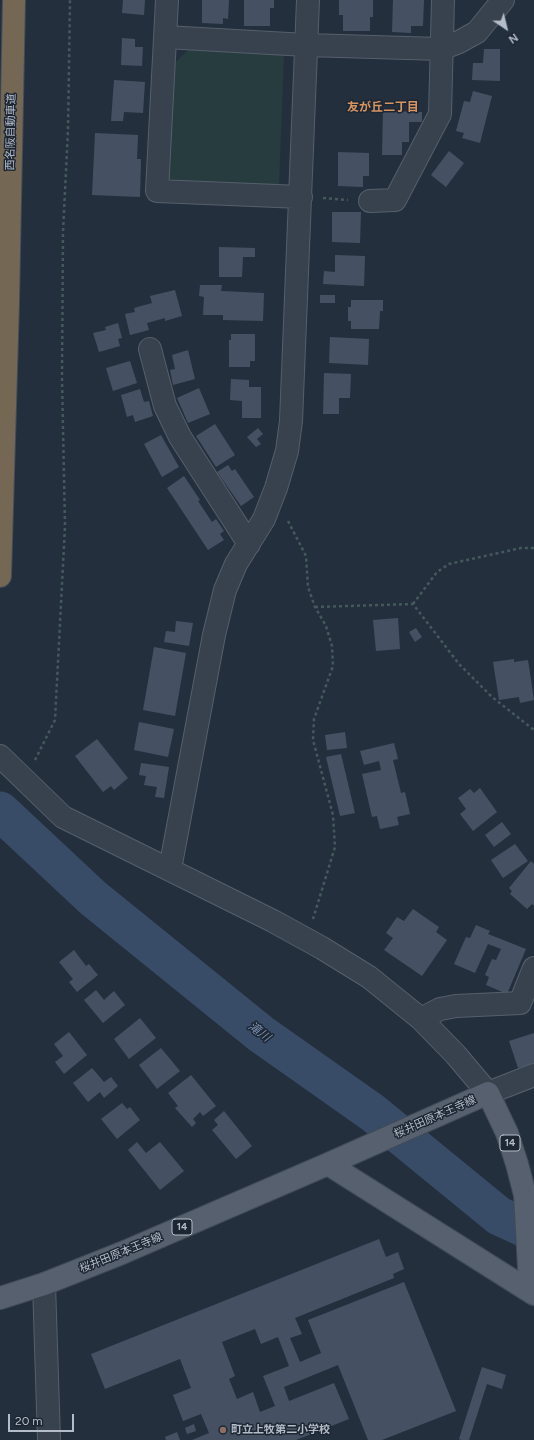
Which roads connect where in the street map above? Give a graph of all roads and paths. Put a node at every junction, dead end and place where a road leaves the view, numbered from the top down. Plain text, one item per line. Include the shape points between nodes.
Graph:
1 (14, 0) edge
2 (70, 0) edge
3 (167, 0) edge
4 (308, 0) edge
5 (443, 0) edge
6 (503, 0) edge
7 (165, 37) junction
8 (306, 45) junction
9 (441, 49) junction
10 (301, 197) junction
11 (370, 201) joint
12 (150, 349) dead end
13 (276, 488) junction
14 (249, 544) junction
15 (534, 548) edge
16 (0, 576) edge
17 (413, 604) junction
18 (315, 607) junction
19 (534, 730) edge
20 (0, 756) edge
21 (25, 780) junction
22 (170, 869) junction
23 (306, 939) junction
24 (534, 968) edge
25 (421, 1019) junction
26 (534, 1075) edge
27 (488, 1093) junction
28 (328, 1164) junction
29 (529, 1197) edge
30 (532, 1277) edge
31 (44, 1284) junction
32 (534, 1294) edge
33 (0, 1298) edge
34 (49, 1440) edge

1 - 16 highway, 西名阪自動車道
2 - 21 path via 63,239 64,526 56,720
3 - 7 street
4 - 8 street
5 - 9 street
6 - 9 street via 477,32
7 - 8 street
7 - 10 street via 157,191
8 - 9 street
8 - 10 street
9 - 11 street via 440,114 395,200
10 - 11 path
10 - 13 street via 291,421 287,451
12 - 14 street via 165,406 180,437
13 - 14 street via 264,519
13 - 18 path via 288,521 306,556 308,587
14 - 22 street via 236,564 225,590 214,635
15 - 17 path via 521,548 449,564 437,572
17 - 18 path
17 - 19 path via 459,664 492,697
18 - 23 path via 326,626 332,646 333,666 314,719 313,740 333,815 335,847
20 - 21 street
21 - 22 street via 63,816
22 - 23 street
23 - 25 street via 369,977
24 - 25 street via 520,1003 440,1008
25 - 27 street
26 - 27 street
27 - 28 main road, 桜井田原本王寺線 / 14
27 - 29 main road, 桜井田原本王寺線 / 14 via 507,1133
28 - 31 main road, 桜井田原本王寺線 / 14
28 - 32 main road
29 - 30 main road, 桜井田原本王寺線 / 14
31 - 33 main road, 桜井田原本王寺線 / 14
31 - 34 street

